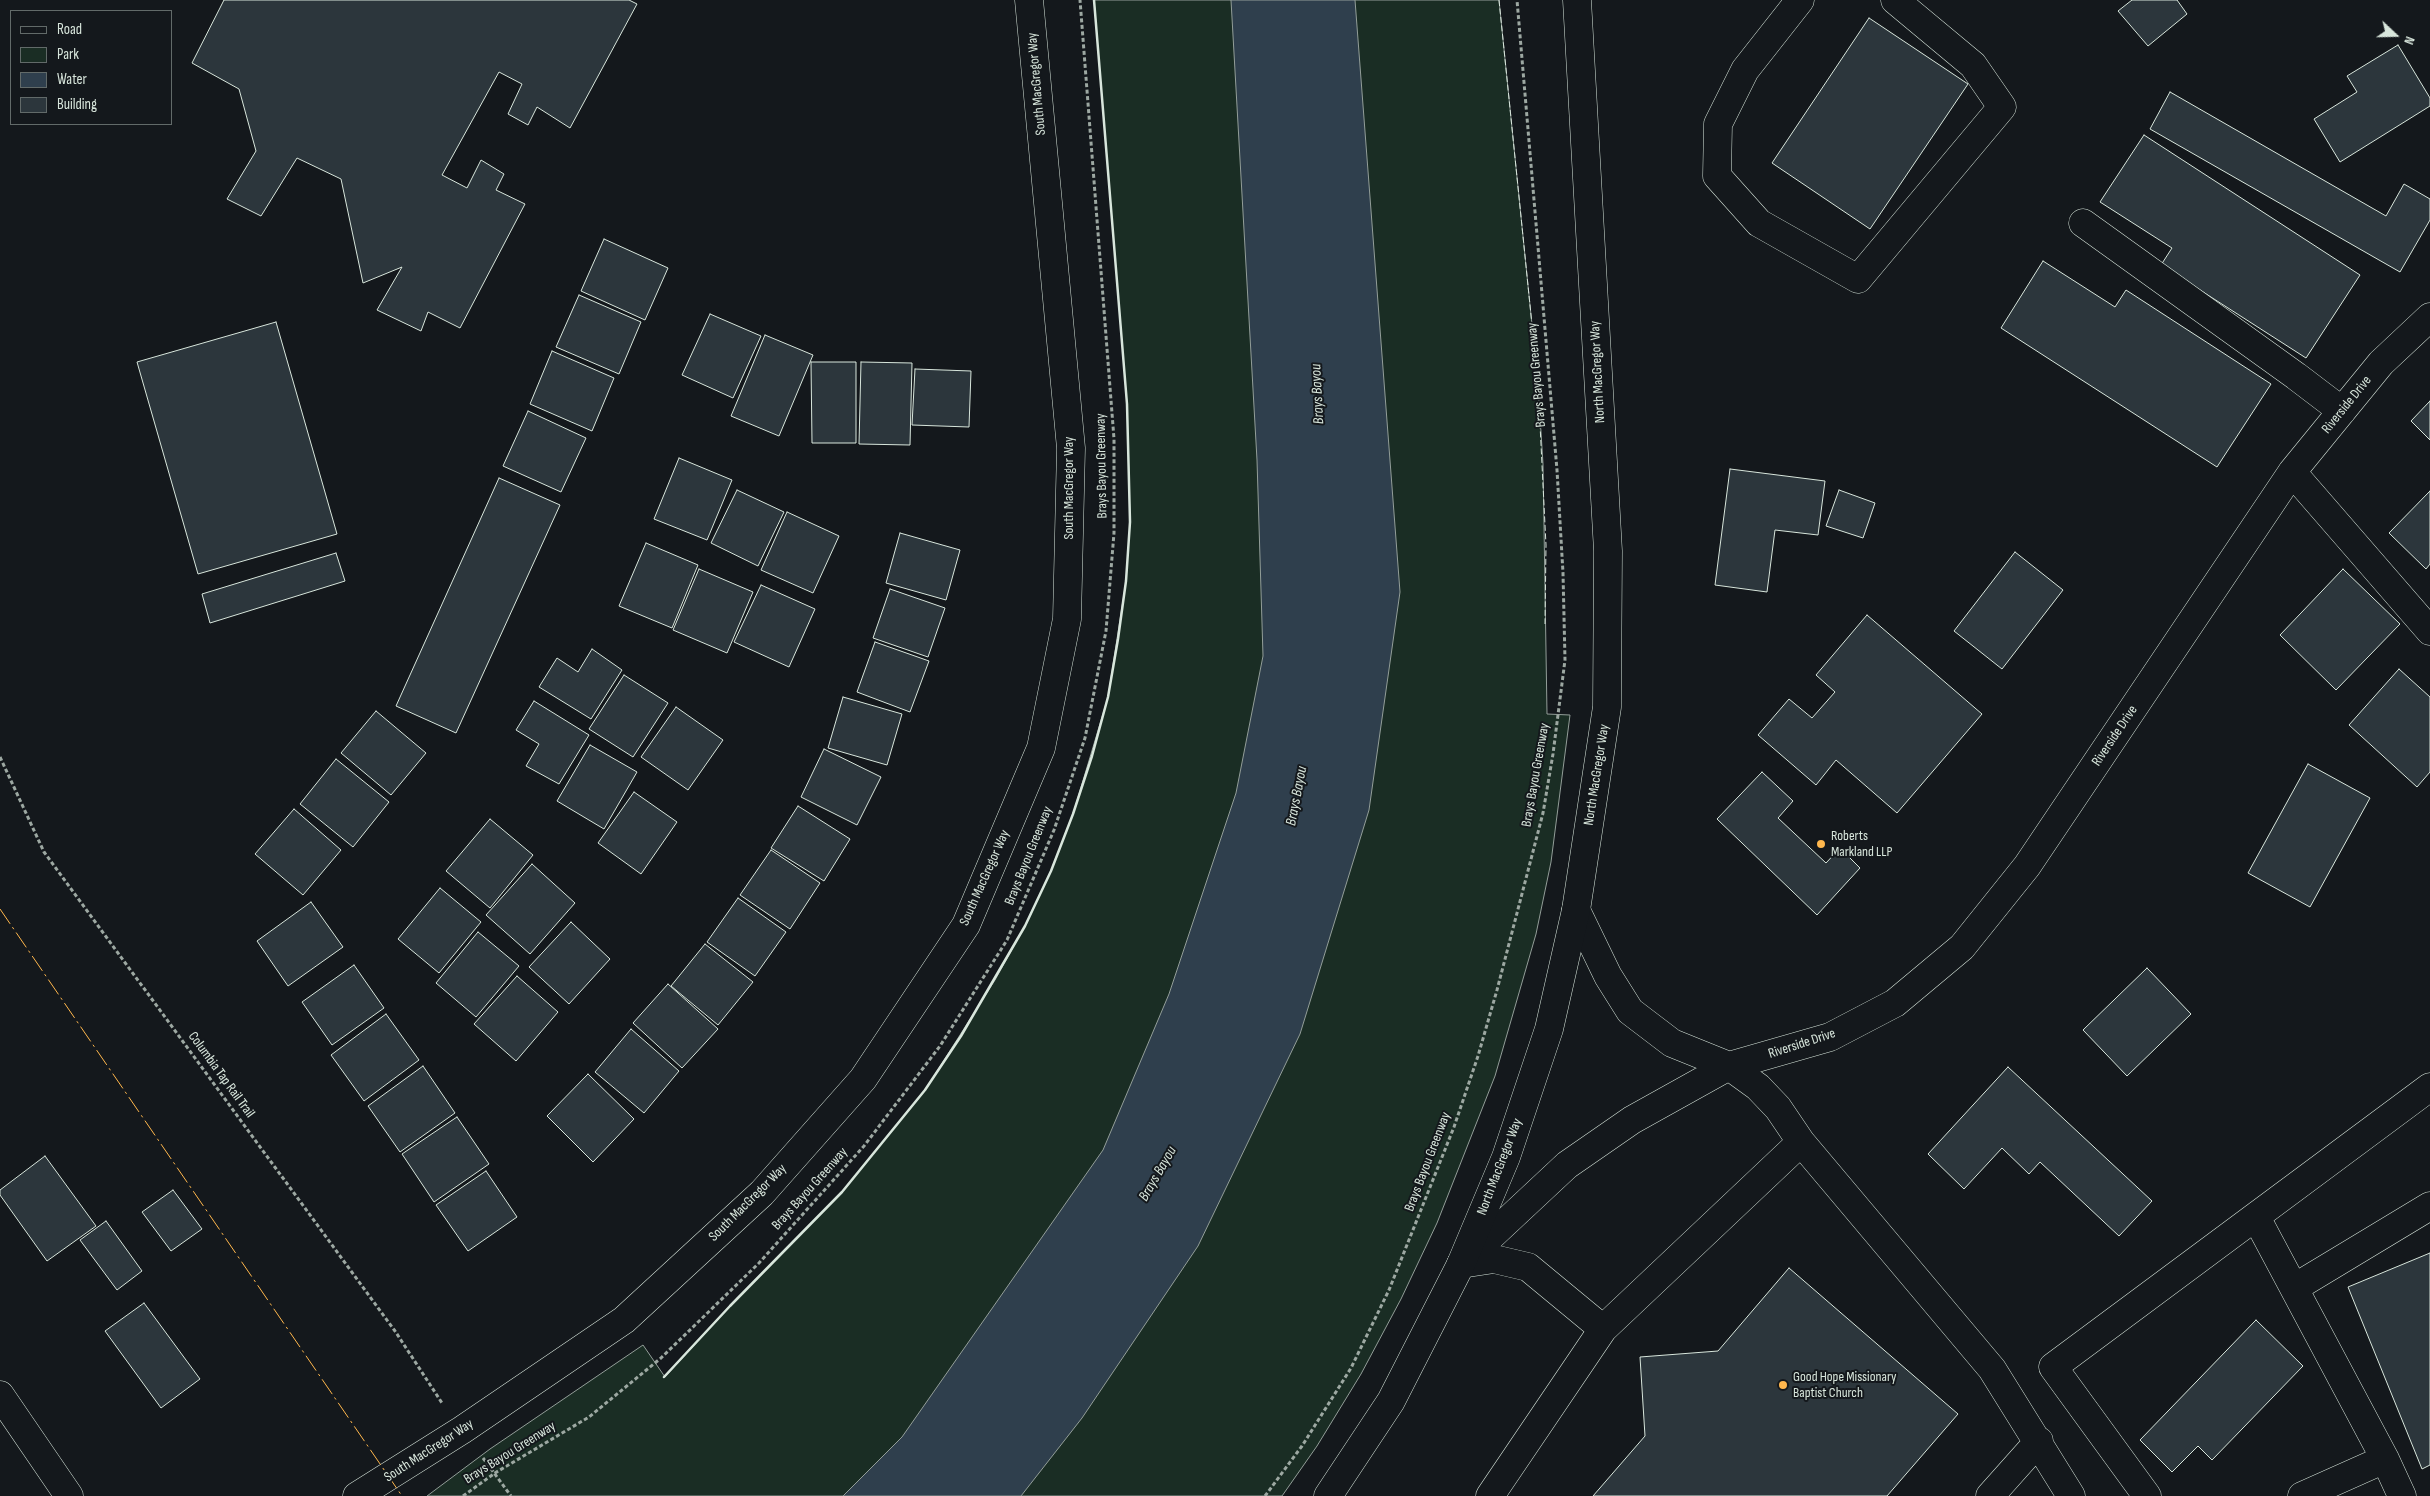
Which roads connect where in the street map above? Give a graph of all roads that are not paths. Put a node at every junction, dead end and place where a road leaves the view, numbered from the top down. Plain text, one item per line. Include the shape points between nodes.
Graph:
1 (1029, 0) edge
2 (1577, 0) edge
3 (1800, 0) edge
4 (1894, 0) edge
5 (2083, 223) dead end
6 (2430, 317) edge
7 (2342, 411) junction
8 (2292, 472) junction
9 (2430, 631) edge
10 (1576, 910) junction
11 (1729, 1066) junction
12 (2430, 1087) edge
13 (1801, 1142) junction
14 (2430, 1206) edge
15 (2256, 1217) junction
16 (1460, 1264) junction
17 (2294, 1288) junction
18 (1603, 1328) junction
19 (0, 1396) edge
20 (2039, 1441) junction
21 (2385, 1459) junction
22 (69, 1496) edge
23 (357, 1496) edge
24 (1328, 1496) edge
25 (1490, 1496) edge
26 (1990, 1496) edge
27 (2071, 1496) edge
28 (2147, 1496) edge
29 (2302, 1496) edge
30 (2402, 1496) edge

1 - 23 main road, South MacGregor Way via 1071,448 1067,619 1041,748 966,925 863,1080 762,1194 624,1320 462,1430
2 - 10 main road, North MacGregor Way via 1608,561 1607,707
3 - 4 main road via 1745,70 1718,124 1717,176 1758,224 1858,278 2002,107 1973,65
5 - 7 main road
6 - 7 main road, Riverside Drive via 2381,363
7 - 8 main road, Riverside Drive
8 - 9 main road
8 - 11 main road, Riverside Drive via 2027,866 1962,947 1895,1003 1830,1037
10 - 11 main road via 1608,976 1630,1011 1672,1043
10 - 16 main road, North MacGregor Way via 1548,1029 1506,1157
11 - 13 main road via 1758,1087 1778,1108
11 - 16 main road, Riverside Drive via 1632,1120 1567,1165
12 - 15 main road
13 - 18 main road
13 - 20 main road via 1992,1369
14 - 17 main road
15 - 17 main road
15 - 28 main road via 2053,1367
16 - 18 main road via 1494,1259 1528,1267
16 - 24 main road, North MacGregor Way via 1391,1401
17 - 21 main road
18 - 25 main road
19 - 22 main road
20 - 26 main road
20 - 27 main road
21 - 29 main road
21 - 30 main road

